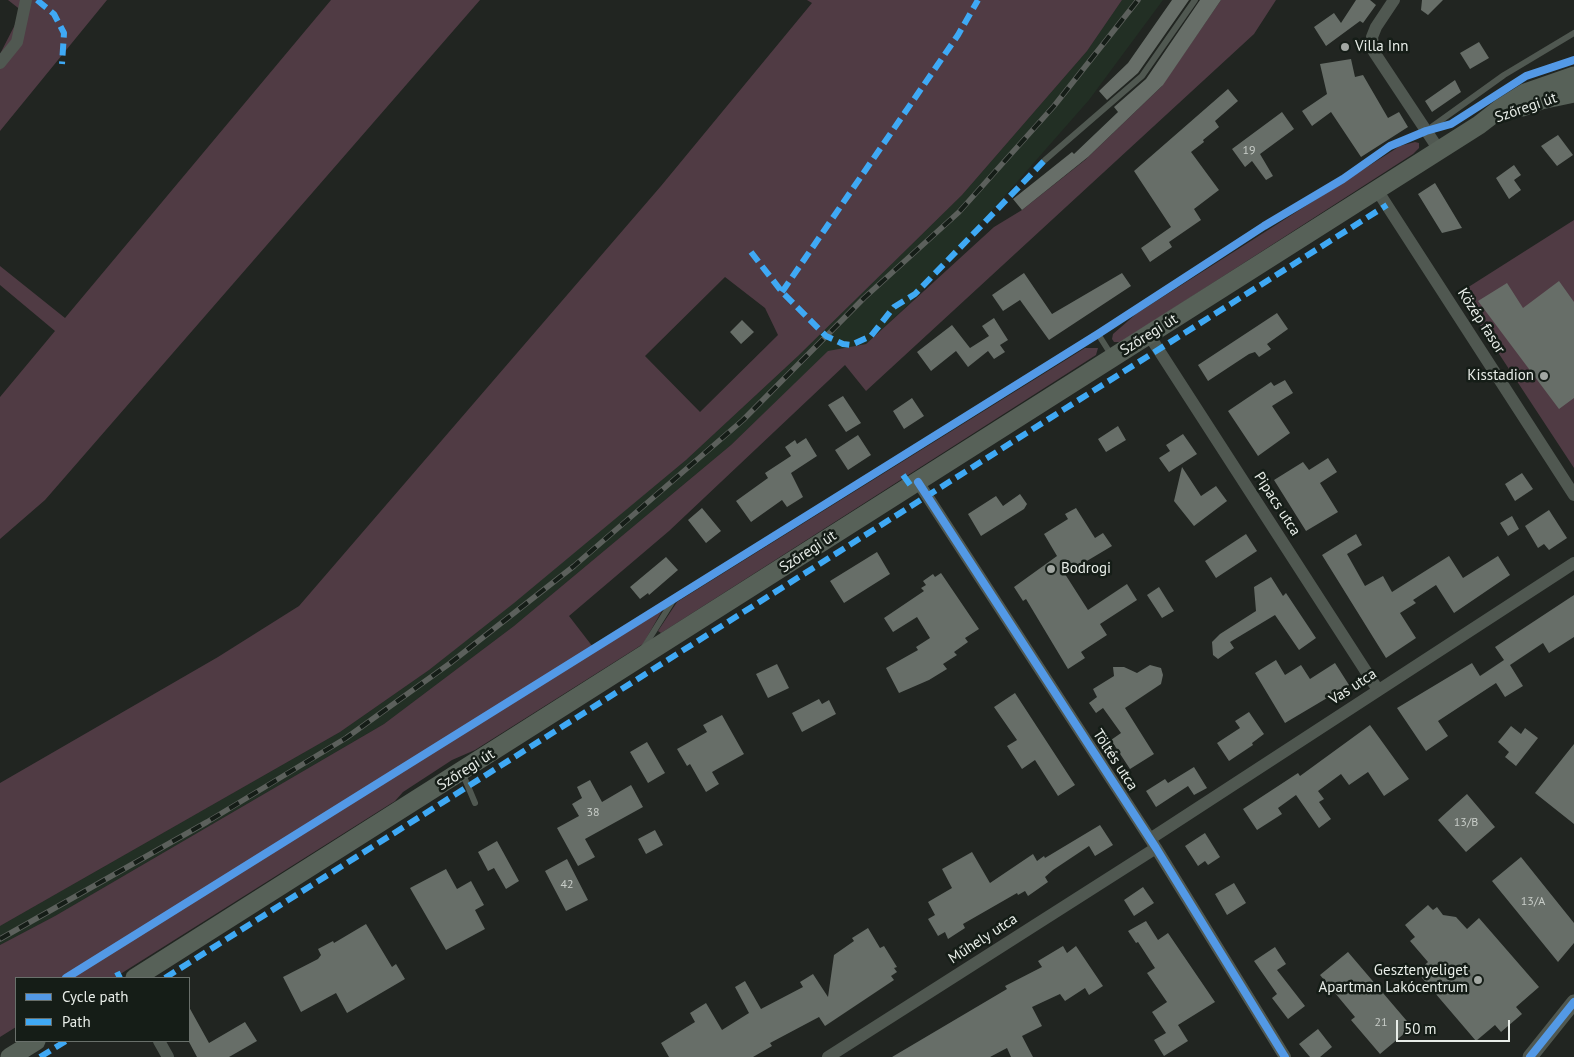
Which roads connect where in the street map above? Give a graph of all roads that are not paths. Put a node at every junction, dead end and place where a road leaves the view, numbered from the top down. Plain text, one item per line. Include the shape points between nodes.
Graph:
1 (26, 0) edge
2 (1196, 0) edge
3 (1394, 0) edge
4 (1574, 33) edge
5 (0, 63) edge
6 (1574, 76) edge
7 (1574, 93) edge
8 (1479, 125) junction
9 (1426, 131) junction
10 (1439, 150) junction
11 (1045, 160) dead end
12 (1377, 190) junction
13 (1098, 334) junction
14 (1149, 335) junction
15 (1113, 358) junction
16 (918, 482) junction
17 (1574, 495) edge
18 (1574, 563) edge
19 (634, 663) junction
20 (1378, 690) junction
21 (462, 772) junction
22 (475, 803) dead end
23 (1153, 843) junction
24 (137, 977) edge
25 (1574, 1002) edge
26 (34, 1042) edge
27 (160, 1042) edge
28 (10, 1057) edge
29 (168, 1057) edge
30 (828, 1057) edge
31 (1285, 1057) edge
32 (1530, 1057) edge

1 - 5 street via 17,42
2 - 11 lane via 1142,76
3 - 9 street via 1376,26 1372,37 1374,52
4 - 9 lane via 1504,75
6 - 8 main road, Szőregi út via 1525,93
7 - 8 main road, Szőregi út via 1540,100
8 - 10 main road, Szőregi út
9 - 10 street
9 - 13 lane via 1390,146
10 - 12 main road, Szőregi út
12 - 14 main road, Szőregi út
12 - 17 street, Közép fasor
13 - 15 lane
13 - 19 lane via 674,599
14 - 15 main road, Szőregi út
14 - 20 street, Pipacs utca
15 - 16 main road, Szőregi út
16 - 19 main road, Szőregi út
16 - 23 street, Töltés utca
18 - 20 street, Vas utca
19 - 21 main road, Szőregi út
20 - 23 street, Vas utca
21 - 22 lane
21 - 24 main road, Szőregi út
23 - 30 street, Műhely utca
23 - 31 street, Töltés utca
25 - 32 street
26 - 28 main road
27 - 29 street

